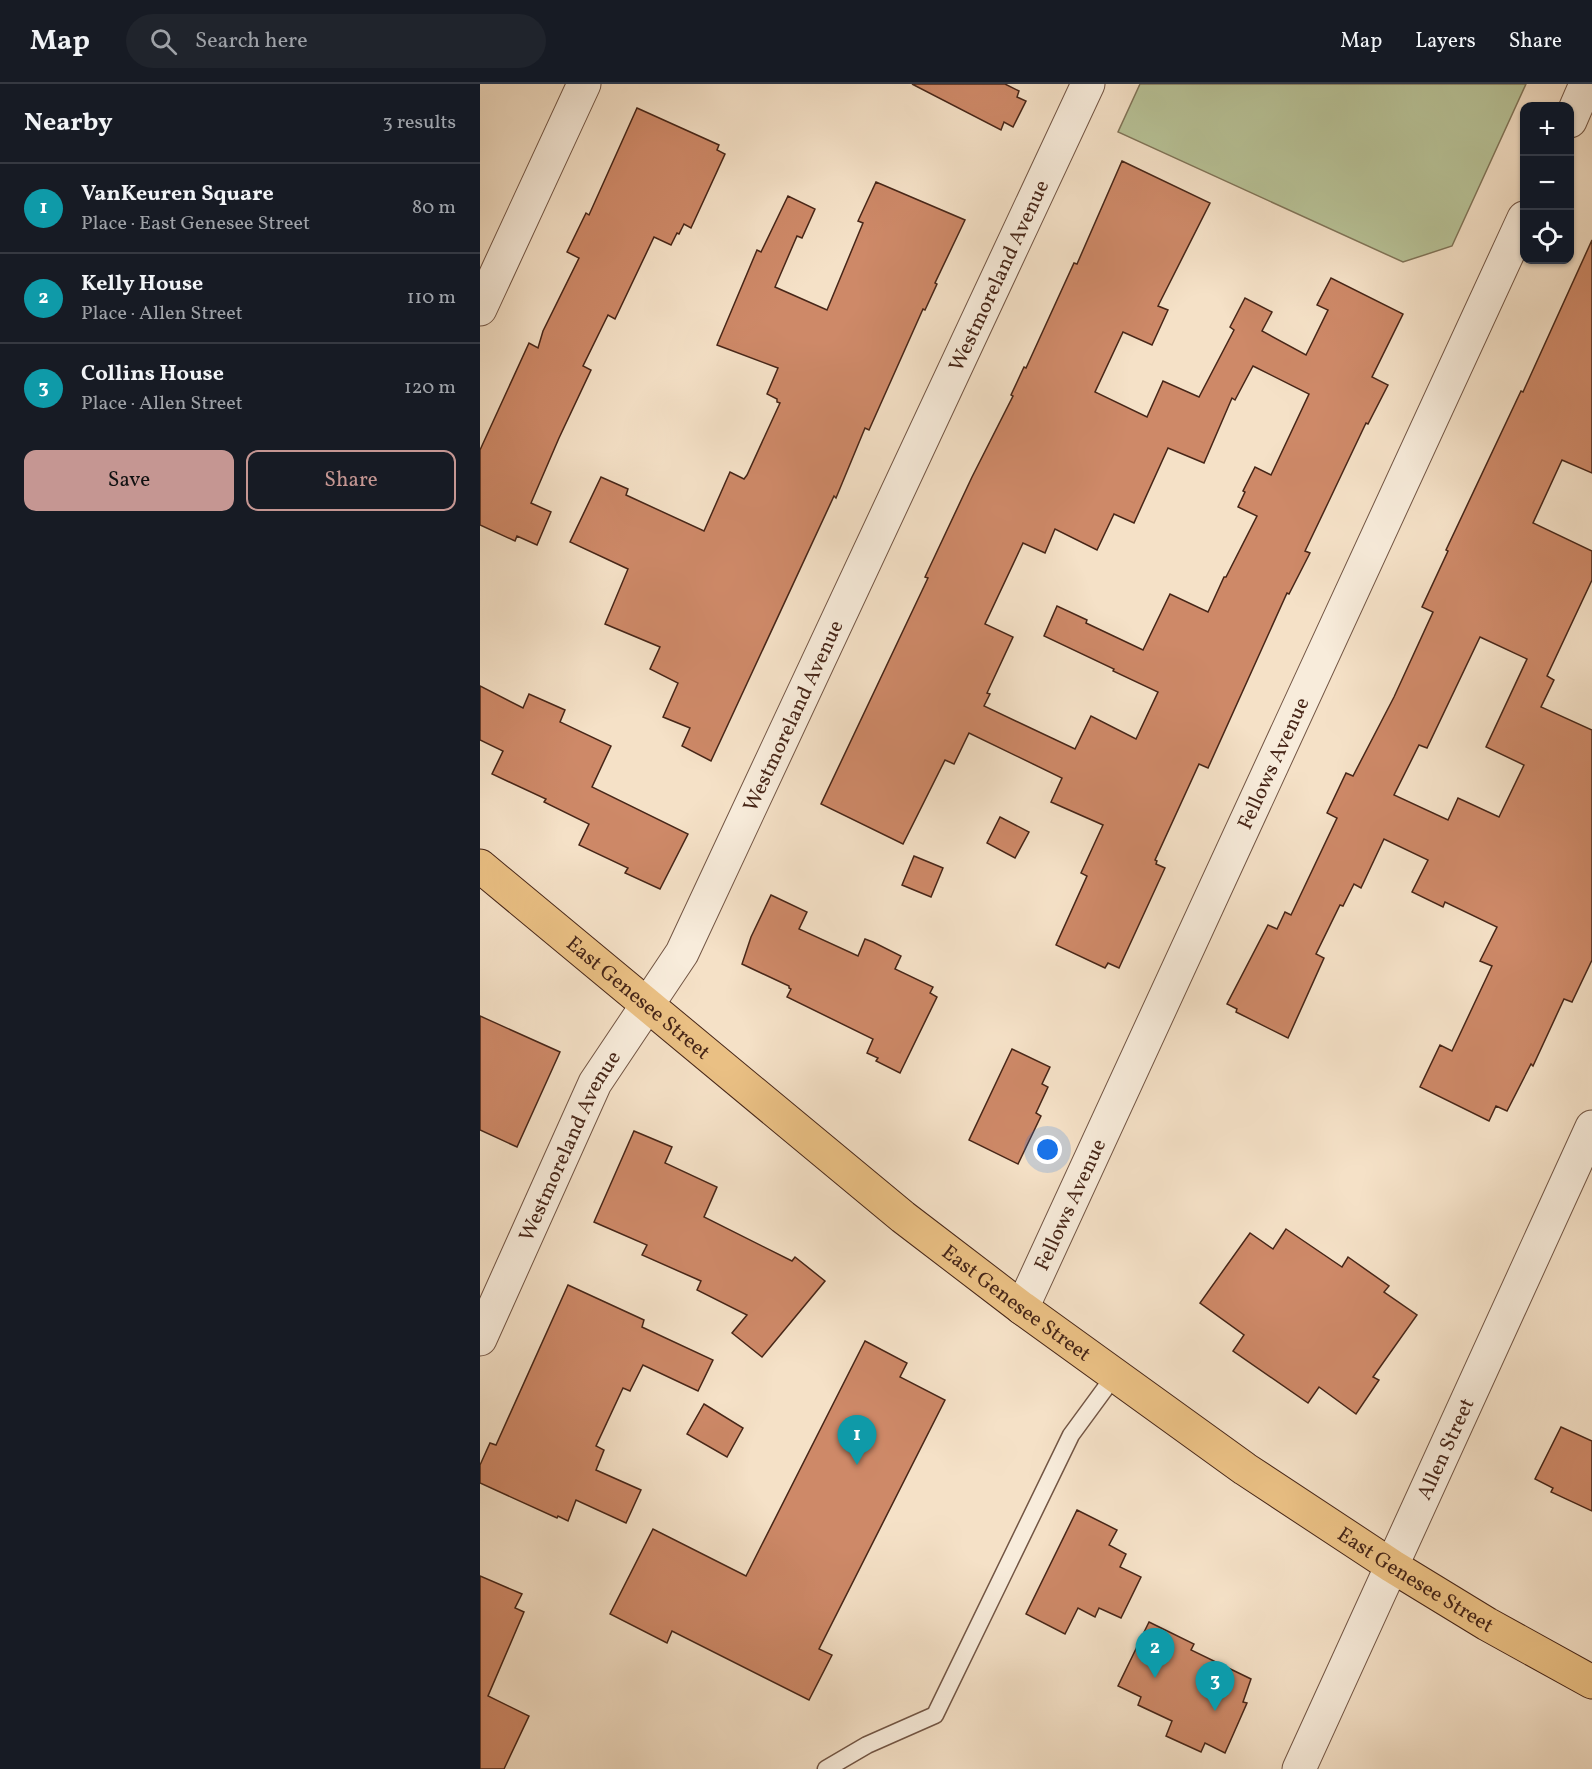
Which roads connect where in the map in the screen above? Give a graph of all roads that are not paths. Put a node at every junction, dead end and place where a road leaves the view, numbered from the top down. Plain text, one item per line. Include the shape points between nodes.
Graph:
1 (584, 84) edge
2 (1088, 84) edge
3 (1586, 84) edge
4 (1574, 110) edge
5 (1520, 227) edge
6 (480, 309) edge
7 (480, 866) edge
8 (647, 1005) junction
9 (1592, 1126) edge
10 (1022, 1308) junction
11 (480, 1339) edge
12 (1115, 1375) junction
13 (1392, 1566) junction
14 (1592, 1682) edge
15 (826, 1769) edge
16 (1299, 1769) edge

1 - 6 street
2 - 8 street, Westmoreland Avenue via 682,953
3 - 4 street
5 - 10 street, Fellows Avenue
7 - 8 main road, East Genesee Street
8 - 10 main road, East Genesee Street via 903,1217
8 - 11 street, Westmoreland Avenue via 595,1083
9 - 13 street, Allen Street
10 - 12 main road, East Genesee Street
12 - 13 main road, East Genesee Street via 1245,1469
12 - 15 lane via 1071,1435 935,1715 867,1745
13 - 14 main road, East Genesee Street
13 - 16 street, Allen Street

